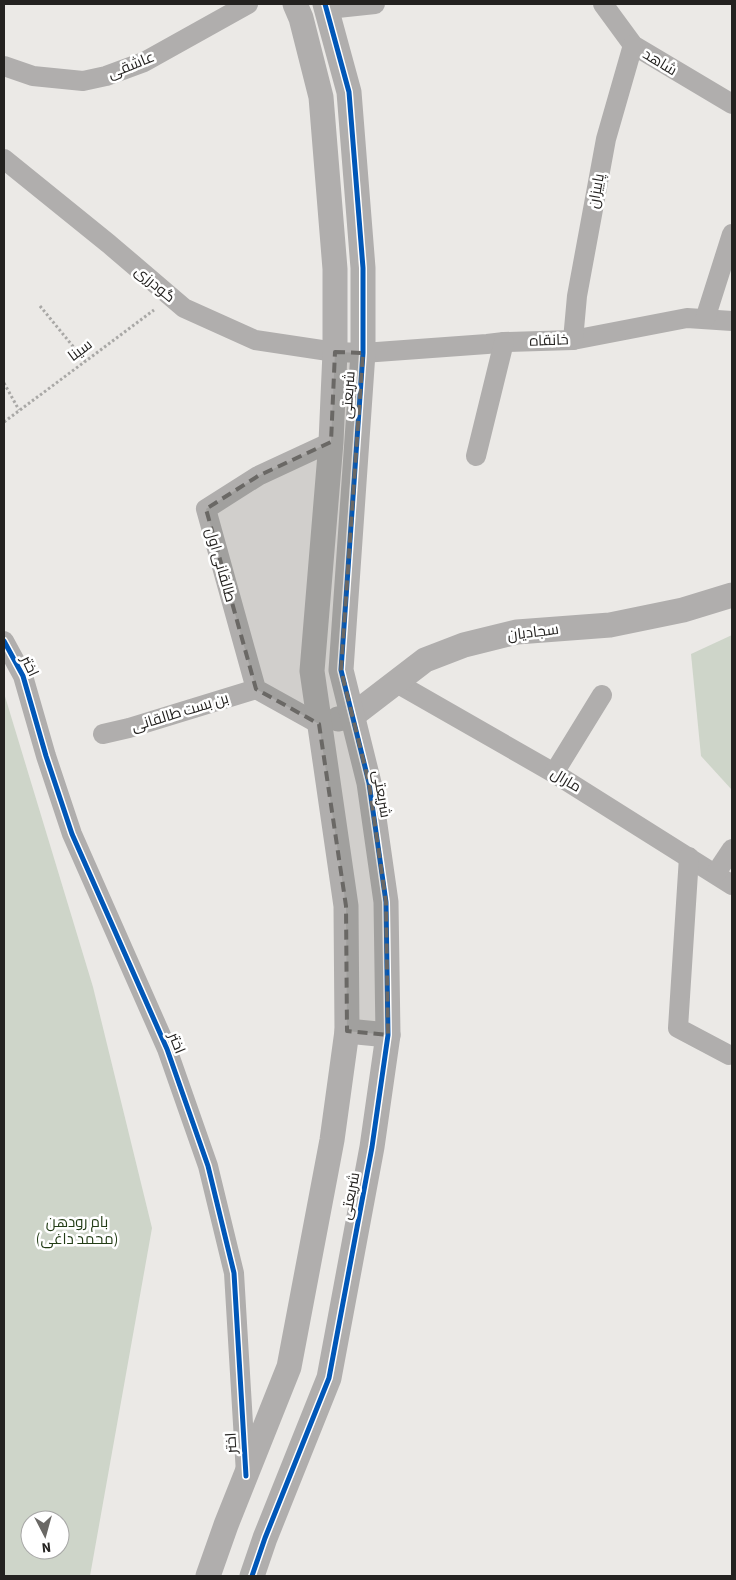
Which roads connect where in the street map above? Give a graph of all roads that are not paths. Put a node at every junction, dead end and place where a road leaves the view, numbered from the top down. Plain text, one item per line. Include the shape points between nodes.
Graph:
1 (248, 4) edge
2 (295, 4) edge
3 (375, 4) edge
4 (603, 4) edge
5 (327, 6) edge
6 (633, 46) junction
7 (4, 66) edge
8 (732, 104) edge
9 (4, 159) edge
10 (732, 234) edge
11 (704, 319) junction
12 (732, 321) edge
13 (573, 340) junction
14 (504, 342) junction
15 (335, 352) junction
16 (363, 353) junction
17 (331, 442) junction
18 (476, 456) dead end
19 (732, 595) edge
20 (4, 641) edge
21 (394, 682) junction
22 (256, 689) junction
23 (602, 695) dead end
24 (352, 716) junction
25 (319, 724) junction
26 (103, 734) dead end
27 (554, 773) junction
28 (732, 849) edge
29 (689, 857) junction
30 (716, 874) junction
31 (732, 885) edge
32 (347, 1031) junction
33 (388, 1035) junction
34 (729, 1055) dead end
35 (246, 1476) junction
36 (208, 1576) edge
37 (252, 1576) edge

1 - 7 street, عاشقی via 144,62 106,76 83,81 33,76
2 - 15 street, شریعتی via 321,97 335,269
3 - 5 street
4 - 6 street, شاهد
5 - 16 street, شریعتی via 349,92 364,268
6 - 8 street, شاهد
6 - 13 street, پاییزان via 606,139 576,296
9 - 15 street, گودرزی via 184,308 255,340
10 - 11 street
11 - 12 street, خانقاه
11 - 13 street, خانقاه via 687,318
13 - 14 street, خانقاه
14 - 16 street, خانقاه
14 - 18 street
15 - 16 street, گودرزی
15 - 17 street, شریعتی
16 - 24 street, شریعتی via 341,670
17 - 22 street, طالقانی اول via 258,476 206,509
17 - 25 street, شریعتی via 312,671
19 - 21 street, سجادیان via 683,610 610,625 517,632 464,645 425,660
20 - 35 street, اختر via 23,676 72,834 167,1049 208,1166 234,1273
21 - 24 street, سجادیان
21 - 27 street, مارال
22 - 25 street
22 - 26 street, بن بست طالقانی
23 - 27 street
24 - 25 street
24 - 33 street, شریعتی via 369,783 386,902
25 - 32 street, شریعتی via 346,906
27 - 29 street, مارال
28 - 30 street
29 - 30 street, مارال
29 - 34 street via 678,1028
30 - 31 street, مارال
32 - 33 street
32 - 35 street, شریعتی via 332,1140 289,1367
33 - 37 street, شریعتی via 372,1147 329,1378
35 - 36 street, شریعتی

